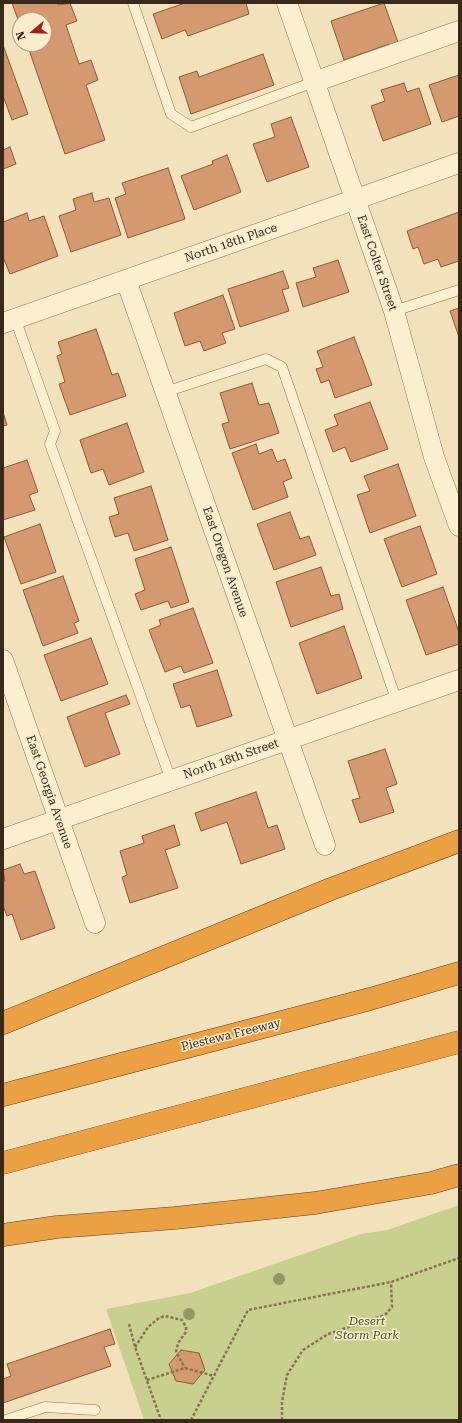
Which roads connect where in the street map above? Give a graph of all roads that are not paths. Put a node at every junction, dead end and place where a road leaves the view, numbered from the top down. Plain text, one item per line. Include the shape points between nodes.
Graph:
1 (133, 3) edge
2 (287, 3) edge
3 (459, 31) edge
4 (314, 82) junction
5 (459, 163) edge
6 (354, 199) junction
7 (126, 280) junction
8 (459, 290) edge
9 (394, 311) junction
10 (9, 320) edge
11 (165, 392) junction
12 (459, 526) edge
13 (3, 660) edge
14 (459, 680) edge
15 (397, 702) junction
16 (288, 740) junction
17 (171, 780) junction
18 (59, 819) junction
19 (3, 839) edge
20 (459, 841) edge
21 (325, 845) dead end
22 (95, 923) dead end
23 (459, 973) edge
24 (3, 1024) edge
25 (459, 1042) edge
26 (3, 1096) edge
27 (3, 1163) edge
28 (459, 1175) edge
29 (3, 1235) edge
30 (95, 1410) dead end
31 (6, 1420) edge

1 - 4 lane via 172,114 191,127
2 - 4 street, East Colter Street
3 - 4 street
4 - 6 street, East Colter Street
5 - 6 street, North 18th Place
6 - 7 street, North 18th Place
6 - 9 street, East Colter Street
7 - 10 street, North 18th Place
7 - 11 street, East Oregon Avenue
8 - 9 lane
9 - 12 street, East Colter Street via 434,457
10 - 17 lane via 55,431 50,444
11 - 15 lane via 266,359 282,367
11 - 16 street, East Oregon Avenue
13 - 18 street, East Georgia Avenue
14 - 15 street, North 18th Street
15 - 16 street, North 18th Street
16 - 17 street, North 18th Street
16 - 21 street, East Oregon Avenue
17 - 18 street, North 18th Street
18 - 19 street, North 18th Street
18 - 22 street, East Georgia Avenue
20 - 24 highway via 331,888
23 - 26 highway, Piestewa Freeway
25 - 27 highway
28 - 29 highway via 430,1183 315,1203 57,1227
30 - 31 lane via 45,1407

